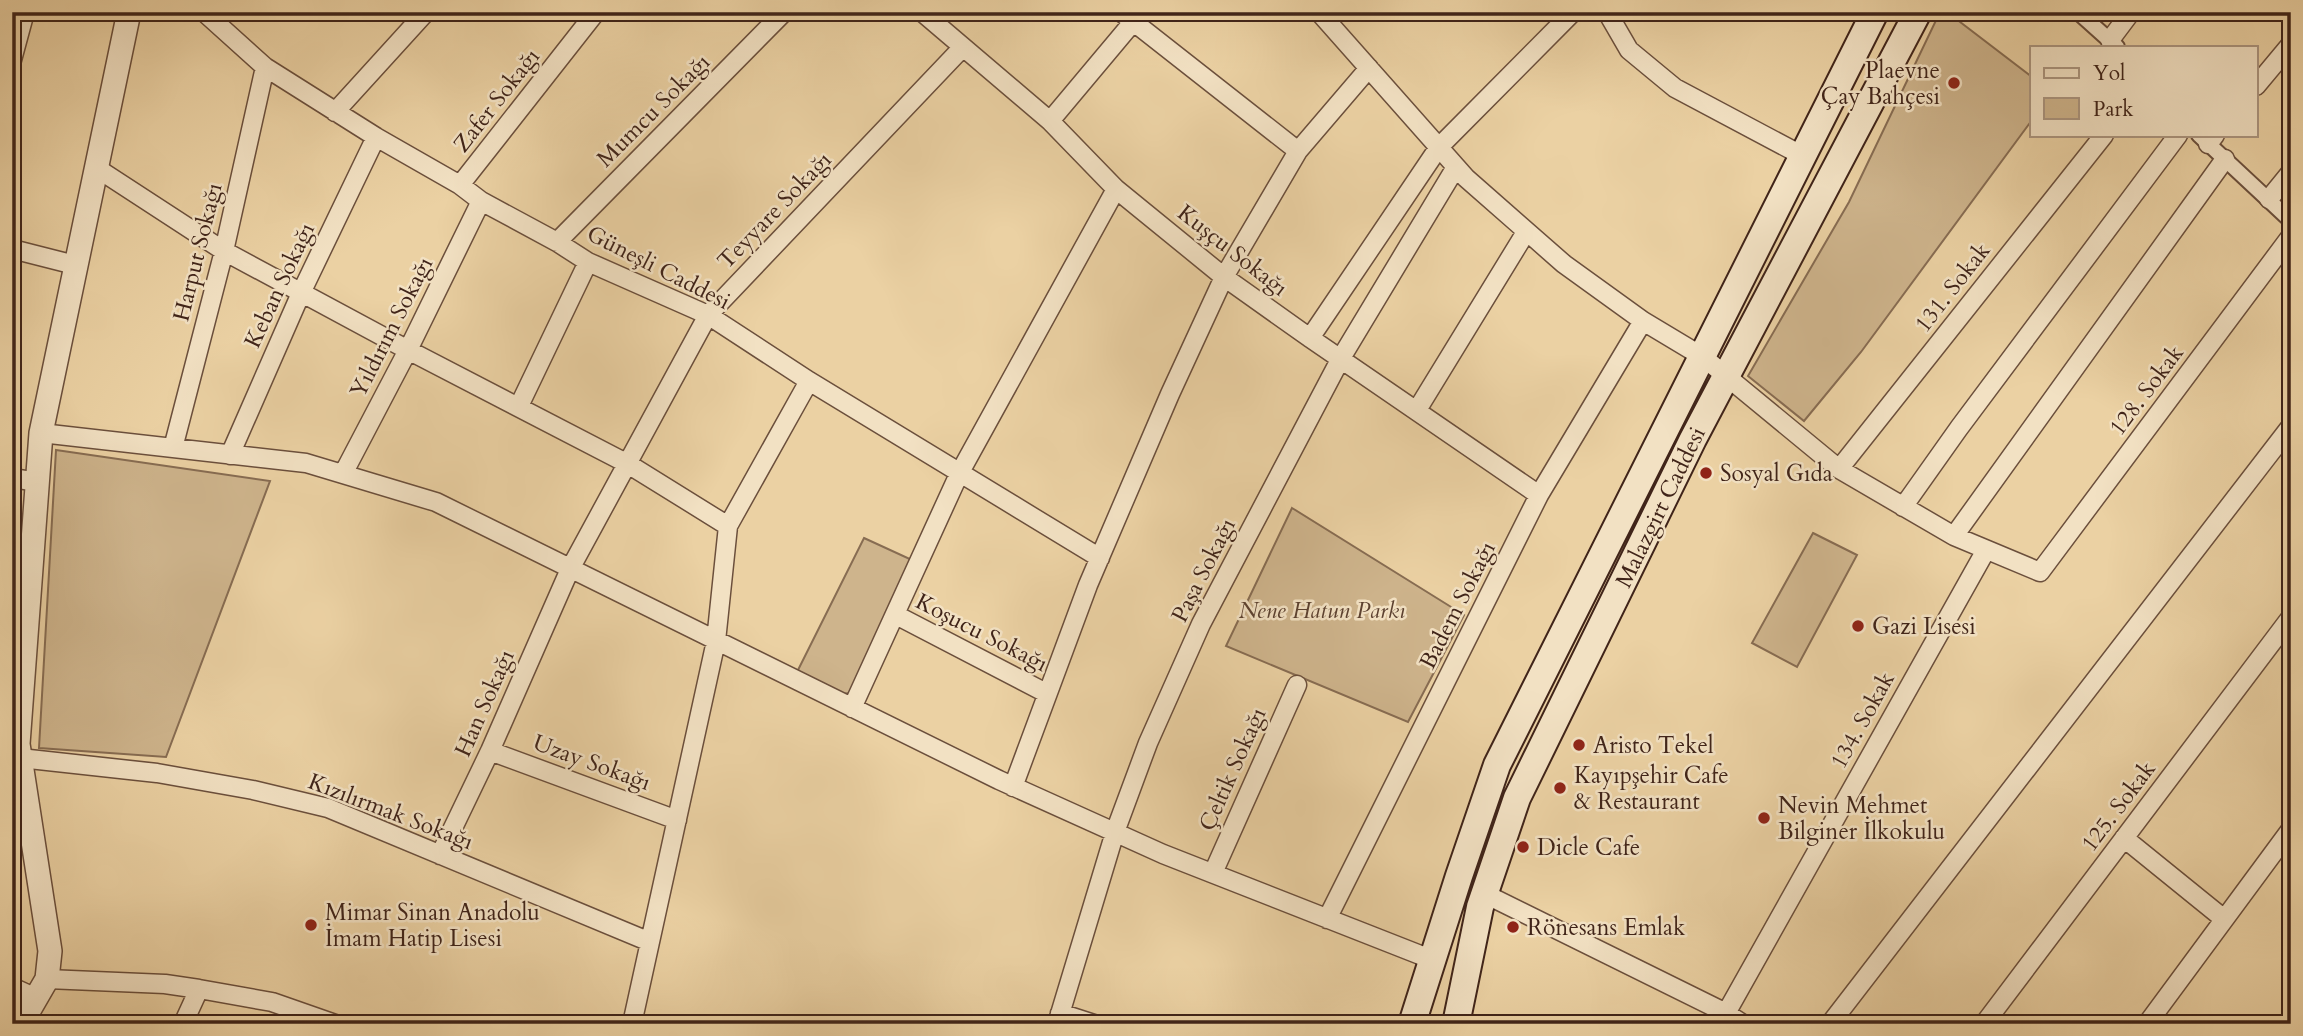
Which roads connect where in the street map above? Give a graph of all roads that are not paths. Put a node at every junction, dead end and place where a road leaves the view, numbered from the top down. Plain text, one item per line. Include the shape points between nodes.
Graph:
1 (25, 12) edge
2 (129, 12) edge
3 (204, 12) edge
4 (426, 12) edge
5 (596, 12) edge
6 (784, 12) edge
7 (922, 12) edge
8 (1320, 12) edge
9 (1573, 12) edge
10 (1606, 12) edge
11 (1875, 12) edge
12 (1918, 12) edge
13 (2078, 12) edge
14 (2131, 12) edge
15 (1132, 16) edge
16 (2113, 44) edge
17 (2291, 44) edge
18 (963, 47) junction
19 (12, 60) edge
20 (265, 67) junction
21 (1368, 68) junction
22 (2258, 84) edge
23 (335, 112) junction
24 (1050, 121) junction
25 (2103, 136) edge
26 (2177, 136) edge
27 (376, 137) junction
28 (2207, 138) edge
29 (1439, 147) junction
30 (1298, 151) junction
31 (1803, 156) junction
32 (2225, 159) junction
33 (96, 167) junction
34 (1455, 167) junction
35 (2291, 172) edge
36 (460, 185) junction
37 (1116, 189) junction
38 (2269, 199) junction
39 (481, 201) junction
40 (2291, 221) edge
41 (1526, 232) junction
42 (2291, 236) edge
43 (557, 242) junction
44 (12, 249) edge
45 (224, 251) junction
46 (588, 262) junction
47 (75, 265) junction
48 (1224, 276) junction
49 (301, 293) junction
50 (708, 315) junction
51 (1643, 321) junction
52 (1310, 338) junction
53 (408, 350) junction
54 (1703, 357) junction
55 (1340, 358) junction
56 (1726, 374) junction
57 (809, 382) junction
58 (519, 406) junction
59 (1417, 410) junction
60 (2291, 426) edge
61 (41, 433) junction
62 (173, 448) junction
63 (230, 455) junction
64 (628, 464) junction
65 (1839, 469) junction
66 (343, 474) junction
67 (959, 474) junction
68 (12, 478) edge
69 (38, 482) junction
70 (1539, 495) junction
71 (1903, 507) junction
72 (728, 526) junction
73 (1954, 536) junction
74 (1986, 550) junction
75 (1100, 558) junction
76 (570, 569) junction
77 (896, 615) junction
78 (2291, 617) edge
79 (716, 641) junction
80 (1297, 685) dead end
81 (1046, 692) junction
82 (852, 708) junction
83 (17, 748) edge
84 (490, 751) junction
85 (1013, 787) junction
86 (677, 820) junction
87 (2291, 829) edge
88 (1115, 832) junction
89 (2124, 838) junction
90 (440, 855) junction
91 (1213, 873) junction
92 (1485, 894) junction
93 (1327, 919) junction
94 (2224, 919) junction
95 (650, 942) junction
96 (1433, 960) junction
97 (12, 987) edge
98 (42, 988) junction
99 (199, 989) junction
100 (1059, 1018) edge
101 (1723, 1018) edge
102 (21, 1024) edge
103 (183, 1024) edge
104 (335, 1024) edge
105 (632, 1024) edge
106 (1094, 1024) edge
107 (1412, 1024) edge
108 (1456, 1024) edge
109 (1743, 1024) edge
110 (1830, 1024) edge
111 (1984, 1024) edge
112 (2147, 1024) edge

1 - 19 street
2 - 33 street
3 - 20 street, Güneşli Caddesi
4 - 23 street
5 - 36 street, Zafer Sokağı
6 - 43 street, Mumcu Sokağı
7 - 18 street, Kuşçu Sokağı
8 - 21 street
9 - 29 street
10 - 31 street via 1629,50 1675,88
11 - 31 main road, Malazgirt Caddesi
12 - 56 main road, Malazgirt Caddesi
13 - 16 street
14 - 16 street
15 - 24 street
15 - 30 street
17 - 22 street
18 - 24 street, Kuşçu Sokağı
18 - 50 street, Teyyare Sokağı
20 - 23 street, Güneşli Caddesi
20 - 45 street, Harput Sokağı
21 - 29 street
21 - 30 street
23 - 27 street, Güneşli Caddesi
24 - 37 street, Kuşçu Sokağı
25 - 65 street, 131. Sokak
26 - 71 street
27 - 36 street, Güneşli Caddesi
27 - 49 street, Keban Sokağı
28 - 32 street
29 - 34 street
29 - 52 street
30 - 48 street
31 - 54 main road, Malazgirt Caddesi
32 - 38 street
32 - 73 street
33 - 45 street
33 - 47 street
34 - 41 street
34 - 55 street, Paşa Sokağı
35 - 38 street
36 - 39 street, Güneşli Caddesi
37 - 48 street, Kuşçu Sokağı
37 - 67 street
38 - 40 street
39 - 43 street, Güneşli Caddesi
39 - 53 street, Yıldırım Sokağı
41 - 51 street
41 - 59 street
42 - 74 street, 128. Sokak via 2039,572
43 - 46 street, Güneşli Caddesi
44 - 47 street
45 - 49 street
45 - 62 street, Harput Sokağı
46 - 50 street, Güneşli Caddesi
46 - 58 street
47 - 61 street
48 - 52 street, Kuşçu Sokağı
48 - 75 street
49 - 53 street
49 - 63 street, Keban Sokağı
50 - 57 street, Güneşli Caddesi
50 - 64 street, Teyyare Sokağı
51 - 54 street
51 - 70 street, Badem Sokağı
52 - 55 street, Kuşçu Sokağı
53 - 58 street
53 - 66 street, Yıldırım Sokağı
54 - 56 street
54 - 96 main road, Malazgirt Caddesi via 1497,765
55 - 59 street, Kuşçu Sokağı
55 - 88 street, Paşa Sokağı via 1201,624 1148,743
56 - 65 street
56 - 92 main road, Malazgirt Caddesi via 1517,798
57 - 67 street, Güneşli Caddesi
57 - 72 street
58 - 64 street
59 - 70 street, Kuşçu Sokağı
60 - 110 street
61 - 62 street
61 - 69 street
62 - 63 street
63 - 66 street via 306,463
64 - 72 street
64 - 76 street, Han Sokağı
65 - 71 street
66 - 76 street via 436,502
67 - 75 street, Güneşli Caddesi
67 - 77 street
68 - 69 street
69 - 83 street
70 - 93 street, Badem Sokağı
71 - 73 street
72 - 79 street
73 - 74 street
74 - 101 street, 134. Sokak
75 - 81 street
76 - 79 street
76 - 84 street, Han Sokağı
77 - 81 street, Koşucu Sokağı
77 - 82 street
78 - 89 street, 125. Sokak
79 - 82 street
79 - 86 street
80 - 91 street, Çeltik Sokağı
81 - 85 street
82 - 85 street
83 - 90 street, Kızılırmak Sokağı via 328,808
83 - 98 street via 50,951
84 - 86 street, Uzay Sokağı
84 - 90 street, Han Sokağı
85 - 88 street
86 - 95 street
87 - 94 street
88 - 91 street
88 - 100 street, Paşa Sokağı
89 - 94 street
89 - 111 street, 125. Sokak
90 - 95 street, Kızılırmak Sokağı
91 - 93 street
92 - 101 street
92 - 108 main road, Malazgirt Caddesi
93 - 96 street
94 - 112 street
95 - 105 street
96 - 107 main road, Malazgirt Caddesi
97 - 98 street
98 - 99 street via 165,984
98 - 102 street
99 - 103 street
99 - 104 street via 272,1002
100 - 106 street
101 - 109 street

